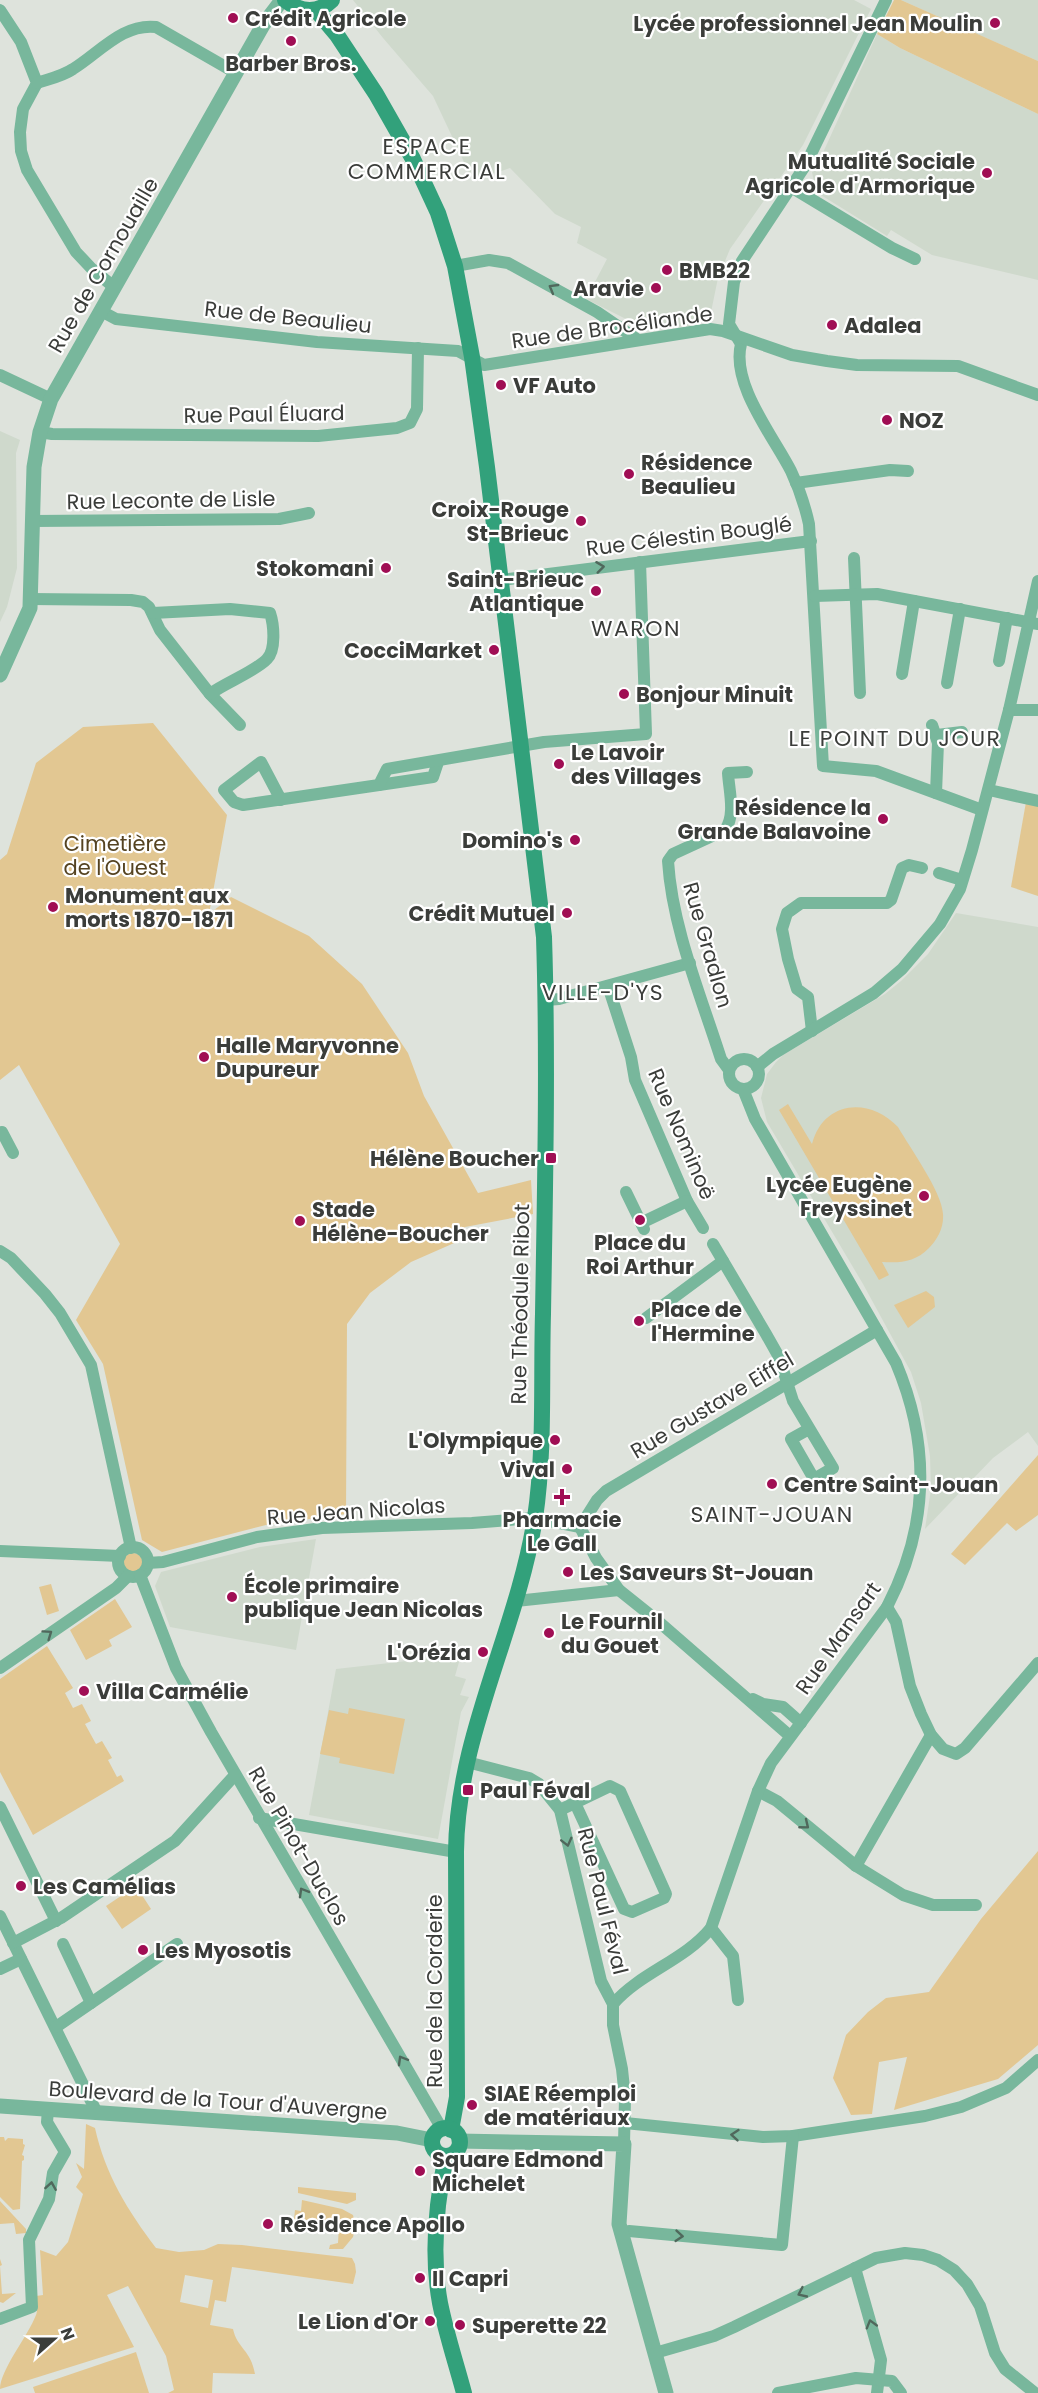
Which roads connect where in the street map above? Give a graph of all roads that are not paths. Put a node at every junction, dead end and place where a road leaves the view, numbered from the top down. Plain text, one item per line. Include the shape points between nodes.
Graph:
1 (284, 0) edge
2 (332, 0) edge
3 (886, 0) edge
4 (0, 10) edge
5 (316, 10) junction
6 (236, 73) junction
7 (37, 83) junction
8 (790, 187) junction
9 (915, 259) dead end
10 (456, 266) junction
11 (114, 286) junction
12 (101, 310) junction
13 (736, 335) junction
14 (638, 340) junction
15 (418, 348) junction
16 (472, 357) junction
17 (0, 375) edge
18 (1038, 395) edge
19 (51, 399) junction
20 (40, 432) junction
21 (908, 471) dead end
22 (796, 483) junction
23 (309, 513) dead end
24 (33, 521) junction
25 (811, 540) junction
26 (854, 558) dead end
27 (640, 562) junction
28 (32, 575) junction
29 (501, 580) junction
30 (1038, 581) edge
31 (856, 595) junction
32 (815, 596) junction
33 (30, 599) junction
34 (914, 601) junction
35 (960, 609) junction
36 (153, 613) junction
37 (1006, 618) junction
38 (1034, 623) edge
39 (0, 652) edge
40 (999, 661) dead end
41 (902, 674) dead end
42 (0, 675) edge
43 (947, 683) dead end
44 (860, 693) dead end
45 (210, 694) junction
46 (1009, 710) junction
47 (1038, 710) edge
48 (240, 725) dead end
49 (962, 732) dead end
50 (522, 747) junction
51 (747, 772) dead end
52 (989, 790) junction
53 (936, 793) junction
54 (280, 800) junction
55 (1038, 801) edge
56 (982, 810) junction
57 (922, 868) dead end
58 (939, 873) dead end
59 (962, 880) junction
60 (690, 963) junction
61 (608, 986) junction
62 (546, 1000) junction
63 (812, 1031) junction
64 (758, 1067) junction
65 (729, 1070) junction
66 (743, 1089) junction
67 (0, 1133) edge
68 (13, 1153) dead end
69 (626, 1192) dead end
70 (687, 1201) junction
71 (703, 1228) dead end
72 (713, 1244) dead end
73 (0, 1251) edge
74 (723, 1261) junction
75 (646, 1318) dead end
76 (877, 1330) junction
77 (786, 1383) junction
78 (809, 1429) dead end
79 (534, 1518) junction
80 (580, 1527) junction
81 (130, 1548) junction
82 (0, 1551) edge
83 (120, 1556) junction
84 (148, 1563) junction
85 (134, 1576) junction
86 (619, 1590) junction
87 (516, 1601) junction
88 (887, 1606) junction
89 (1038, 1663) edge
90 (0, 1668) edge
91 (743, 1695) junction
92 (801, 1723) junction
93 (931, 1735) junction
94 (790, 1736) junction
95 (467, 1762) junction
96 (235, 1775) junction
97 (758, 1791) junction
98 (574, 1803) junction
99 (0, 1807) edge
100 (560, 1810) junction
101 (259, 1818) junction
102 (456, 1852) junction
103 (856, 1866) junction
104 (976, 1905) dead end
105 (0, 1916) edge
106 (56, 1920) junction
107 (711, 1928) junction
108 (13, 1943) junction
109 (63, 1944) dead end
110 (177, 1944) dead end
111 (21, 1959) junction
112 (0, 1969) edge
113 (738, 2000) dead end
114 (91, 2003) junction
115 (614, 2004) junction
116 (56, 2027) junction
117 (1038, 2060) edge
118 (0, 2106) edge
119 (48, 2110) junction
120 (97, 2113) junction
121 (625, 2123) junction
122 (446, 2135) junction
123 (793, 2136) junction
124 (624, 2144) junction
125 (621, 2233) junction
126 (855, 2268) junction
127 (0, 2319) edge
128 (655, 2353) junction
129 (880, 2379) junction
130 (464, 2393) edge
131 (666, 2393) edge
132 (778, 2393) edge
133 (877, 2393) edge
134 (901, 2393) edge
135 (1035, 2393) edge

1 - 5 main road via 301,10
1 - 6 street, Rue de Cornouaille via 263,25
2 - 5 main road
3 - 8 street via 816,145
4 - 7 street via 21,42
5 - 10 main road, Rue Théodule Ribot via 376,94 413,159 438,213
6 - 7 street via 156,27 143,25 130,29 70,71
6 - 11 street, Rue de Cornouaille
7 - 11 street via 23,110 20,132 27,170 76,252
8 - 9 street
8 - 13 street via 742,261 734,282 729,324
14 -> 10 street via 508,262 489,260
10 - 16 main road, Rue Théodule Ribot
11 - 12 street, Rue de Cornouaille
12 - 15 street, Rue de Beaulieu via 116,319 317,342
12 - 19 street, Rue de Cornouaille
13 - 14 street, Rue de Brocéliande via 710,329
13 - 18 street, Rue de Brocéliande via 792,355 826,361 958,366
13 - 22 street via 741,344 738,354 742,383
14 - 16 street, Rue de Brocéliande via 488,364
15 - 16 street, Rue de Beaulieu via 458,351
15 - 20 street, Rue Paul Éluard via 417,410 410,423 397,428 318,436
16 - 29 main road, Rue Théodule Ribot
17 - 19 street
19 - 20 street, Rue de Cornouaille
20 - 24 street, Rue de Cornouaille via 34,467
21 - 22 street
22 - 25 street via 805,504
23 - 24 street, Rue Leconte de Lisle via 279,519
24 - 28 street, Rue de Cornouaille
25 - 27 street, Rue Célestin Bouglé
25 - 32 street
26 - 31 street
29 -> 27 street, Rue Célestin Bouglé
27 - 50 street via 646,734
28 - 33 street, Rue de Cornouaille
28 - 39 street, Rue de Cornouaille
29 - 50 main road, Rue Théodule Ribot
30 - 38 street
31 - 32 street
31 - 34 street via 877,594
31 - 44 street
32 - 53 street via 823,766 876,771
33 - 36 street via 131,600 143,602
33 - 42 street, Rue de Cornouaille via 30,608
34 - 35 street
34 - 41 street
35 - 37 street
35 - 43 street
36 - 45 street via 160,630
36 - 45 street via 230,609 270,614 272,649 267,660
37 - 38 street
37 - 40 street
38 - 46 street
45 - 48 street
46 - 47 street
46 - 52 street
49 - 53 street via 934,730 939,772
50 - 54 street via 387,769 379,785
50 - 62 main road, Rue Théodule Ribot via 544,937
51 - 60 street, Rue Gradlon via 728,773 731,814 725,830 673,854 668,861 670,890
52 - 55 street
52 - 56 street
53 - 56 street
54 - 54 street via 243,805 234,802 224,790 261,762
56 - 59 street
57 - 63 street via 902,868 887,903 801,903 787,913 782,929 788,959 797,989 808,997
58 - 59 street
59 - 63 street via 940,924 902,969 874,993
60 - 61 street
60 - 65 street, Rue Gradlon via 721,1059
61 - 62 street
61 - 70 street, Rue Nominoë via 635,1080
62 - 79 main road, Rue Théodule Ribot via 540,1465
63 - 64 street
64 - 65 street via 751,1060 740,1059
64 - 66 street via 756,1083
65 - 66 street via 733,1085
66 - 76 street, Rue Mansart via 755,1119
67 - 68 street
69 - 70 street via 643,1226
70 - 71 street, Rue Nominoë
72 - 74 street
73 - 81 street via 45,1294 91,1365
74 - 75 street
74 - 77 street via 779,1357
76 - 77 street, Rue Gustave Eiffel
76 - 88 street, Rue Mansart via 906,1385 921,1459 918,1518 901,1580
77 - 78 street
77 - 80 street, Rue Gustave Eiffel via 606,1491
79 - 80 street, Rue Jean Nicolas
79 - 84 street, Rue Jean Nicolas via 322,1528 257,1537
79 - 87 main road, Rue Théodule Ribot
80 - 86 street
81 - 83 street
81 - 84 street via 144,1552
82 - 83 street
83 - 85 street via 119,1566
84 - 85 street via 146,1570
90 -> 85 street
85 - 96 street, Rue Pinot-Duclos via 176,1668
86 - 87 street
86 - 91 street
87 - 95 main road, Rue Théodule Ribot via 476,1721
88 - 92 street, Rue Mansart
88 - 93 street via 896,1622 910,1686
89 - 93 street via 965,1748 956,1754 943,1749
91 - 92 street via 783,1707
91 - 94 street
92 - 94 street, Rue Mansart
93 - 103 street
94 - 97 street, Rue Mansart
95 - 100 street, Rue Paul Féval via 529,1778 539,1784
95 - 102 main road, Rue Théodule Ribot
96 - 101 street, Rue Pinot-Duclos
96 - 106 street via 174,1842
97 -> 103 street via 777,1801
97 - 107 street, Rue Mansart
98 - 98 street via 610,1786 620,1791 664,1898 632,1912 624,1909
98 - 100 street
99 - 106 street
100 -> 115 street, Rue Paul Féval via 601,1981
101 - 102 street
122 -> 101 street, Rue Pinot-Duclos
102 - 122 main road, Rue de la Corderie via 457,2097
103 - 104 street via 903,1895 923,1902
105 - 108 street
106 - 108 street
107 - 113 street via 734,1956
107 - 115 street, Rue Mansart via 699,1942 626,1990
108 - 111 street
109 - 114 street
110 - 114 street
111 - 112 street
111 - 116 street
114 - 116 street
115 - 121 street, Rue Paul Féval
116 - 120 street
117 - 123 street via 1006,2088 961,2108
118 - 119 street, Boulevard de la Tour d'Auvergne
119 - 120 street, Boulevard de la Tour d'Auvergne
127 -> 119 street via 32,2307 29,2240 49,2199 53,2173 64,2152 47,2122
120 - 122 street, Boulevard de la Tour d'Auvergne
123 -> 121 street via 763,2138
121 - 124 street, Rue Paul Féval
122 - 124 street, Boulevard de la Tour d'Auvergne
122 - 130 main road via 436,2151 446,2156 435,2219 438,2280 440,2304
125 -> 123 street via 782,2245
124 - 125 street via 618,2210
125 - 128 street
126 -> 128 street via 714,2336
129 -> 126 street via 881,2360
126 - 135 street via 876,2258 905,2253 938,2260 954,2270 980,2306 995,2354 1005,2369
128 - 131 street
129 - 132 street via 856,2378
129 - 133 street
129 - 134 street via 892,2381

